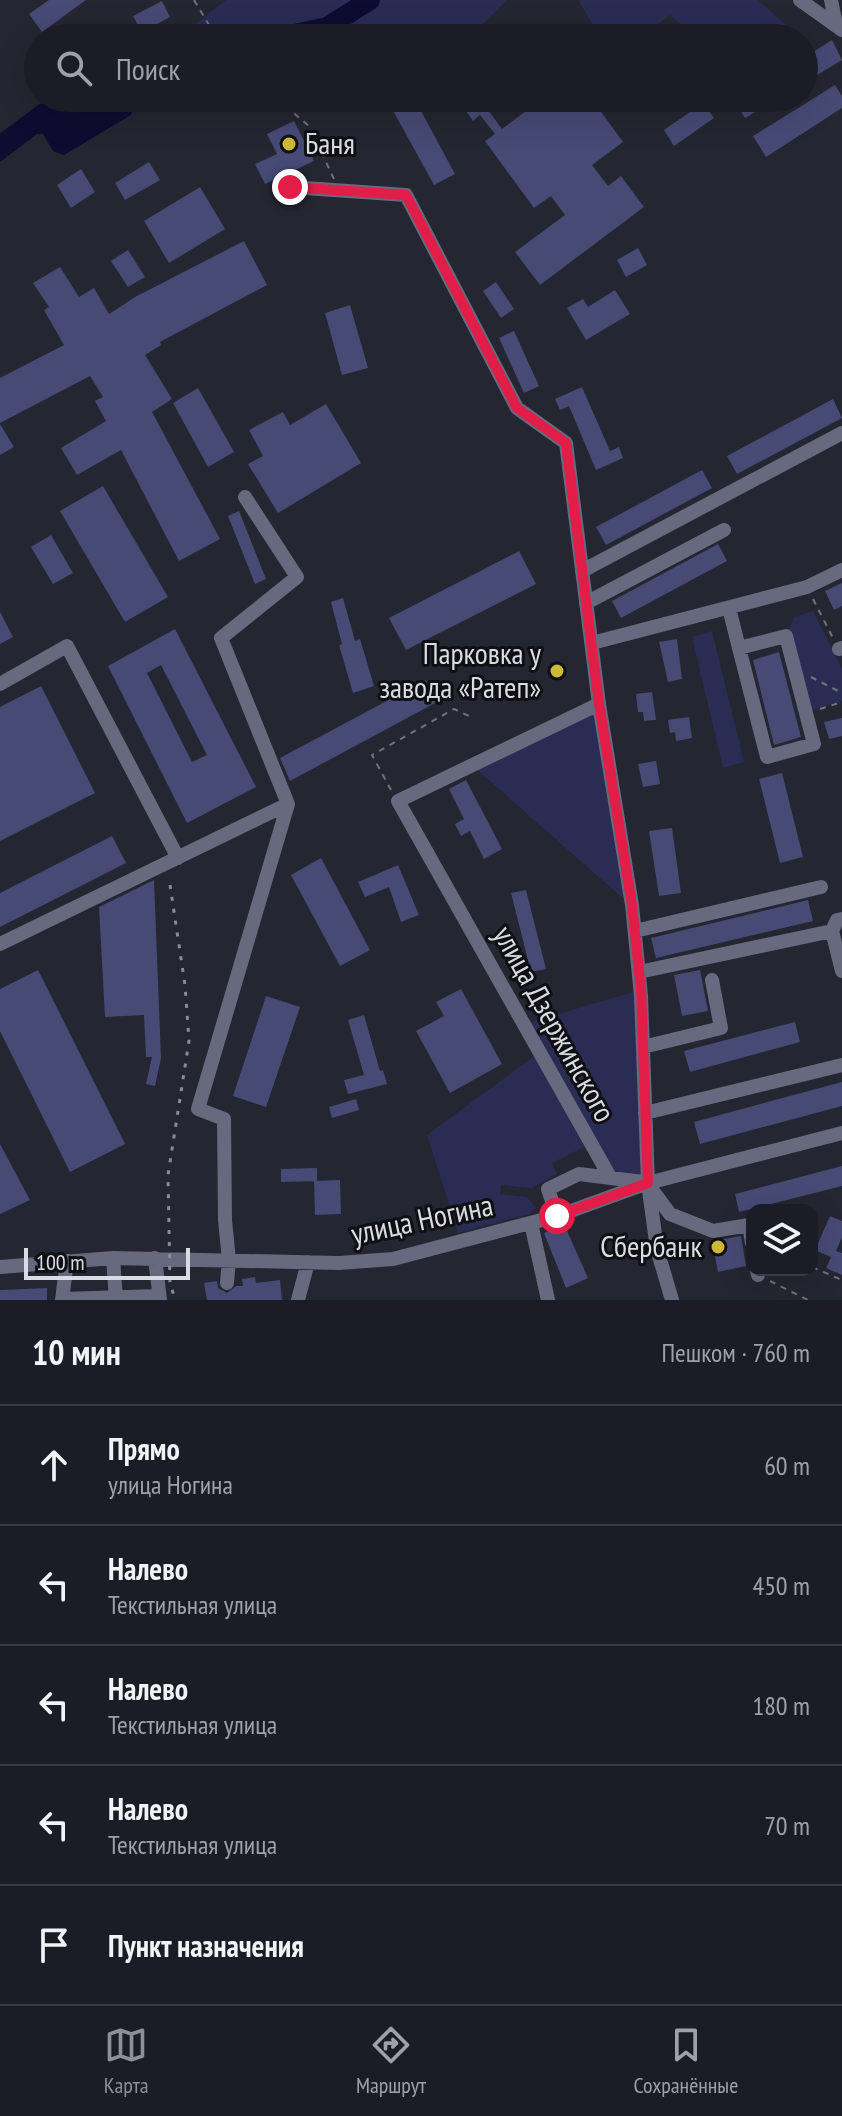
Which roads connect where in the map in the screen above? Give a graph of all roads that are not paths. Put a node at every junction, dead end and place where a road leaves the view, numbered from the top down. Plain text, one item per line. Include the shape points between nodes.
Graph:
1 (800, 0) edge
2 (831, 0) edge
3 (839, 28) edge
4 (290, 187) dead end
5 (842, 433) edge
6 (245, 497) dead end
7 (724, 530) dead end
8 (842, 570) edge
9 (582, 571) junction
10 (586, 603) junction
11 (729, 608) junction
12 (592, 643) junction
13 (739, 648) junction
14 (0, 684) edge
15 (599, 704) junction
16 (288, 804) junction
17 (178, 858) junction
18 (821, 887) dead end
19 (842, 919) edge
20 (635, 931) junction
21 (832, 931) junction
22 (0, 944) edge
23 (842, 971) edge
24 (639, 972) junction
25 (712, 980) dead end
26 (643, 1047) junction
27 (842, 1065) edge
28 (645, 1113) junction
29 (842, 1133) edge
30 (610, 1177) junction
31 (648, 1183) junction
32 (557, 1216) junction
33 (531, 1223) junction
34 (746, 1226) edge
35 (113, 1258) junction
36 (155, 1258) junction
37 (229, 1260) junction
38 (67, 1261) junction
39 (308, 1262) junction
40 (0, 1267) edge
41 (227, 1283) dead end
42 (116, 1298) edge
43 (159, 1298) edge
44 (62, 1300) edge
45 (298, 1300) edge
46 (548, 1300) edge
47 (672, 1300) edge

1 - 3 street
2 - 3 street
4 - 9 street via 406,195 517,408 566,443
5 - 9 street
6 - 16 street via 297,577 221,638
7 - 10 street
8 - 11 street via 807,587
9 - 10 street
10 - 12 street
11 - 12 street
11 - 13 street
12 - 15 street
13 - 13 street via 767,757 814,744 786,636
14 - 17 street via 67,646
15 - 20 street
15 - 30 street, улица Дзержинского via 398,801
16 - 17 street
16 - 37 street via 198,1109 224,1119
17 - 22 street
18 - 20 street
19 - 21 street
20 - 24 street
21 - 23 street
21 - 24 street
24 - 26 street
25 - 26 street via 721,1028
26 - 28 street
27 - 28 street
28 - 31 street
29 - 31 street, улица Ногина
30 - 31 street
30 - 32 street via 579,1174 548,1189
31 - 32 street, улица Ногина
31 - 34 street via 670,1214 713,1231
31 - 47 street via 657,1249
32 - 33 street, улица Ногина
33 - 39 street, улица Ногина via 393,1259
33 - 46 street
35 - 36 street, улица Ногина
35 - 38 street, улица Ногина
35 - 42 street
36 - 37 street, улица Ногина
36 - 43 street
37 - 39 street, улица Ногина
37 - 41 street
38 - 40 street, улица Ногина
38 - 44 street
39 - 45 street
42 - 43 street
42 - 44 street

